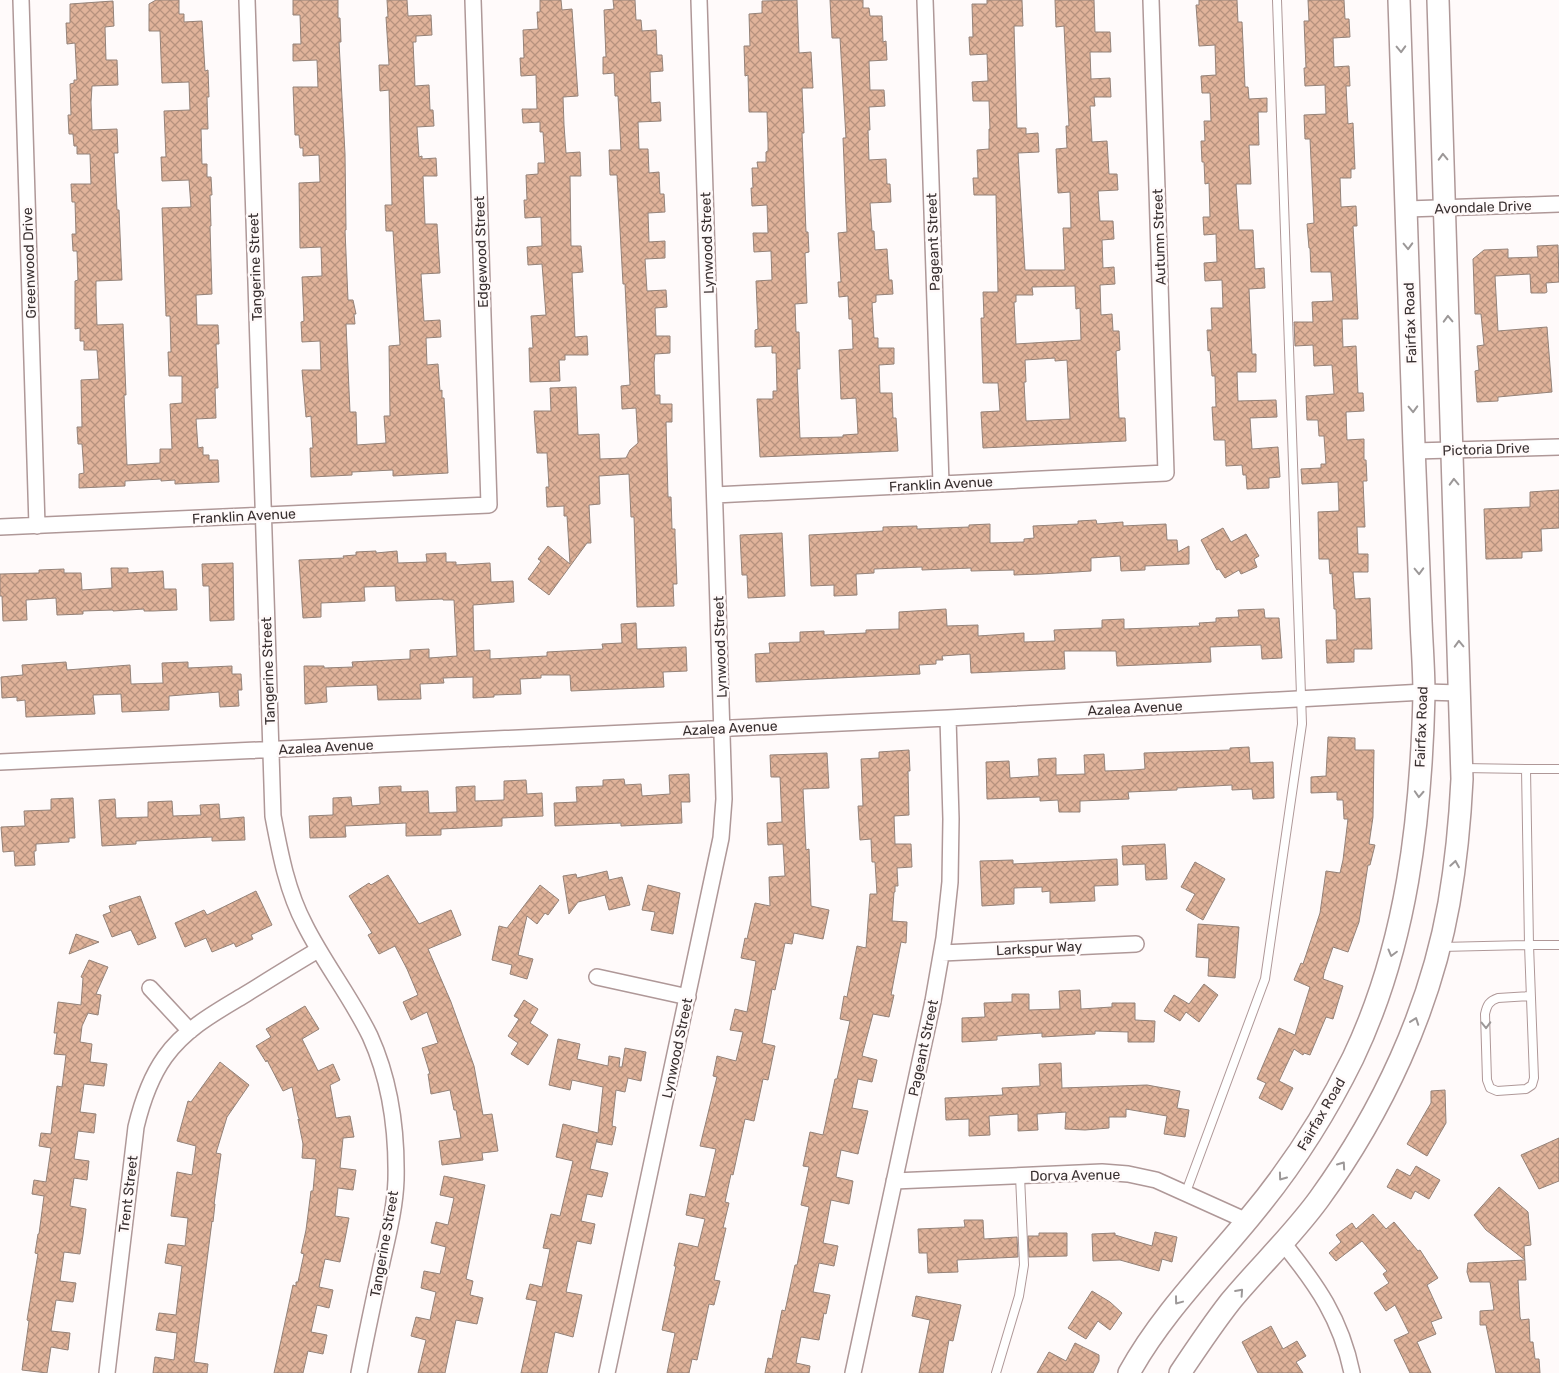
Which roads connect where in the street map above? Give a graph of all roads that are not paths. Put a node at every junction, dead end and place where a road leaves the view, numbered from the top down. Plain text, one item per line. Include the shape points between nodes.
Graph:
1 (22, 0) edge
2 (247, 0) edge
3 (473, 0) edge
4 (699, 0) edge
5 (925, 0) edge
6 (1151, 0) edge
7 (1277, 0) edge
8 (1399, 0) edge
9 (1438, 0) edge
10 (1559, 204) edge
11 (1407, 209) junction
12 (1445, 209) junction
13 (1559, 446) edge
14 (1414, 451) junction
15 (1453, 451) junction
16 (1166, 473) joint
17 (941, 484) junction
18 (715, 494) junction
19 (488, 505) joint
20 (263, 515) junction
21 (37, 526) junction
22 (0, 528) edge
23 (1424, 692) junction
24 (1460, 693) junction
25 (1301, 699) junction
26 (948, 718) junction
27 (722, 729) junction
28 (271, 749) junction
29 (0, 762) edge
30 (1462, 768) junction
31 (1526, 769) junction
32 (1559, 769) edge
33 (1136, 944) dead end
34 (1529, 945) junction
35 (1559, 945) edge
36 (1439, 947) junction
37 (318, 950) junction
38 (942, 953) junction
39 (597, 977) dead end
40 (150, 988) dead end
41 (1530, 996) junction
42 (688, 997) junction
43 (190, 1031) junction
44 (1020, 1176) junction
45 (894, 1182) junction
46 (1186, 1192) junction
47 (1247, 1221) junction
48 (1283, 1244) junction
49 (107, 1373) edge
50 (359, 1373) edge
51 (606, 1373) edge
52 (853, 1373) edge
53 (996, 1373) edge
54 (1129, 1373) edge
55 (1180, 1373) edge
56 (1352, 1373) edge

1 - 21 street, Greenwood Drive
2 - 20 street, Tangerine Street
3 - 19 street, Edgewood Street
4 - 18 street, Lynwood Street
5 - 17 street, Pageant Street
6 - 16 street, Autumn Street
7 - 25 lane
8 -> 11 main road, Fairfax Road
12 -> 9 main road
10 - 12 street, Avondale Drive
11 - 12 street, Avondale Drive
11 -> 14 main road, Fairfax Road
15 -> 12 main road
13 - 15 street, Pictoria Drive
14 - 15 street, Pictoria Drive
14 -> 23 main road, Fairfax Road
24 -> 15 main road
16 - 17 street, Franklin Avenue
17 - 18 street, Franklin Avenue
18 - 27 street, Lynwood Street
19 - 20 street, Franklin Avenue
20 - 21 street, Franklin Avenue
20 - 28 street, Tangerine Street
21 - 22 street, Franklin Avenue
23 - 24 street, Azalea Avenue
23 - 25 street, Azalea Avenue
23 -> 47 main road, Fairfax Road via 1414,846 1388,967 1373,1010 1333,1098 1308,1140
24 - 30 main road
25 - 26 street, Azalea Avenue
25 - 46 lane via 1302,724 1265,979
26 - 27 street, Azalea Avenue
26 - 38 street, Pageant Street via 950,882
27 - 28 street, Azalea Avenue
27 - 42 street, Lynwood Street via 724,799 721,838
28 - 29 street, Azalea Avenue
28 - 37 street, Tangerine Street via 274,816 280,855 294,899
30 - 31 lane
36 -> 30 main road via 1458,843
31 - 32 lane
31 - 34 lane
33 - 38 street, Larkspur Way
34 - 35 lane
34 - 36 lane
34 - 41 lane
48 -> 36 main road via 1318,1200 1373,1114 1416,1022
37 - 43 street, Trent Street via 201,1021
37 - 50 street, Tangerine Street via 352,1002 370,1037 384,1075 395,1141 396,1181 392,1214
38 - 45 street, Pageant Street
39 - 42 street
40 - 43 street
41 -> 41 lane via 1498,998 1487,1005 1487,1080 1490,1088 1497,1091 1526,1089 1532,1085
42 - 51 street, Lynwood Street
43 - 49 street, Trent Street via 179,1040 152,1079 136,1127
44 - 45 street, Dorva Avenue
44 - 46 street, Dorva Avenue via 1128,1174 1156,1180
44 - 53 lane via 1024,1265 1019,1296
45 - 52 street, Pageant Street
46 - 47 street, Dorva Avenue
47 -> 54 main road, Fairfax Road via 1194,1280
55 -> 48 main road via 1231,1302
48 - 56 street via 1324,1298 1338,1324

